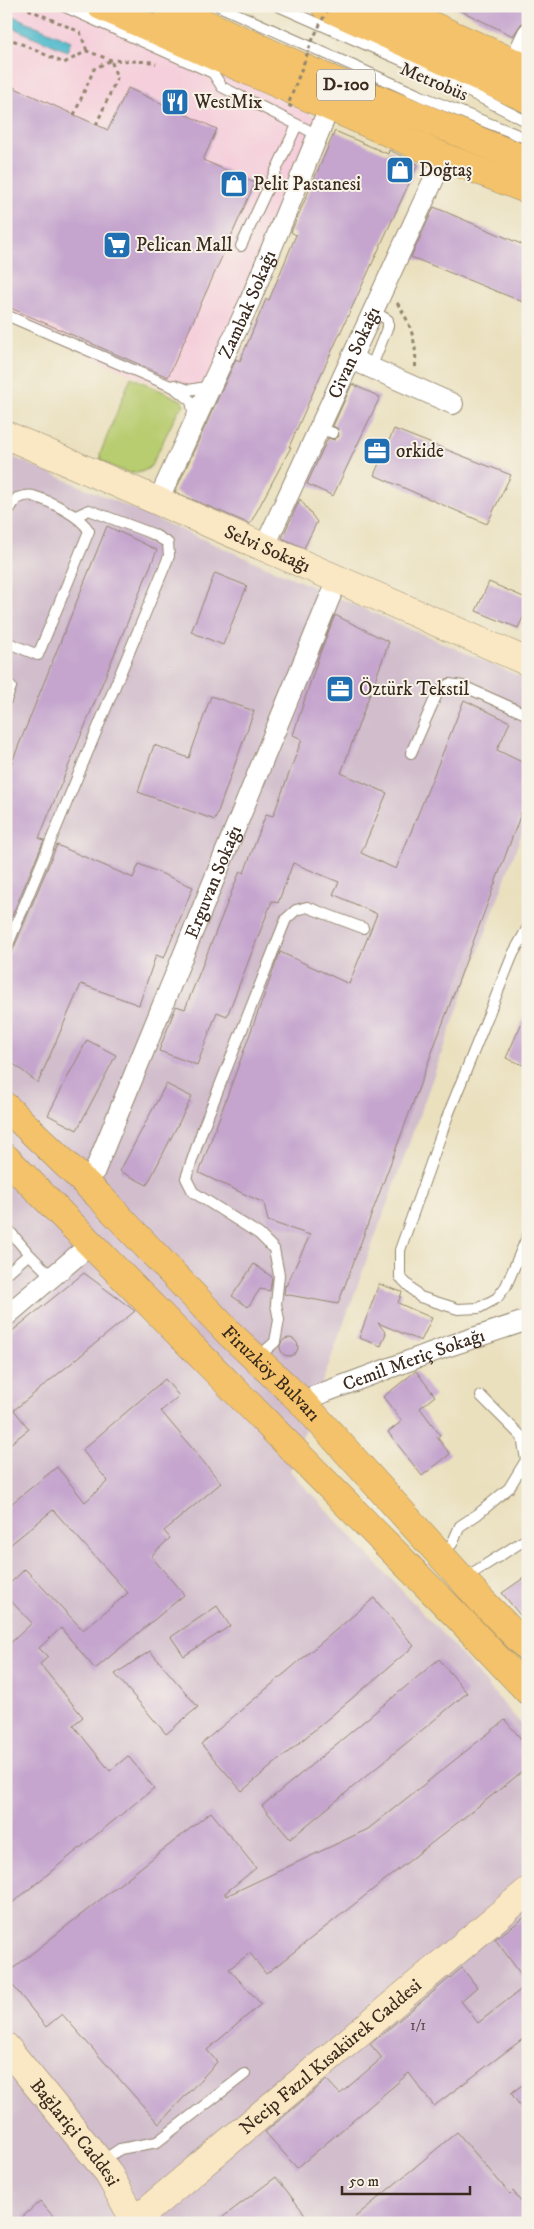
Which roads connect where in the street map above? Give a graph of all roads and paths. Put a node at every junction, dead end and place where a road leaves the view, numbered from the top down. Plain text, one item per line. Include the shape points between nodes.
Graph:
1 (21, 6) edge
2 (62, 6) edge
3 (101, 6) edge
4 (166, 6) edge
5 (219, 6) edge
6 (278, 6) edge
7 (327, 6) edge
8 (389, 6) edge
9 (528, 33) edge
10 (6, 37) edge
11 (87, 51) junction
12 (111, 60) junction
13 (161, 66) dead end
14 (521, 66) edge
15 (528, 99) edge
16 (330, 105) junction
17 (292, 107) dead end
18 (74, 115) dead end
19 (528, 122) edge
20 (96, 125) dead end
21 (297, 125) junction
22 (318, 135) junction
23 (528, 139) edge
24 (444, 157) junction
25 (528, 161) edge
26 (528, 190) edge
27 (241, 246) dead end
28 (378, 302) junction
29 (6, 315) edge
30 (86, 346) dead end
31 (375, 358) dead end
32 (351, 359) junction
33 (212, 386) junction
34 (412, 386) junction
35 (176, 387) junction
36 (453, 404) dead end
37 (195, 424) junction
38 (6, 435) edge
39 (158, 501) junction
40 (6, 514) edge
41 (76, 516) junction
42 (264, 548) junction
43 (345, 577) junction
44 (6, 642) edge
45 (526, 658) edge
46 (11, 687) dead end
47 (6, 700) edge
48 (528, 715) edge
49 (411, 753) dead end
50 (528, 927) edge
51 (363, 928) dead end
52 (6, 949) edge
53 (6, 1107) edge
54 (6, 1137) edge
55 (6, 1158) edge
56 (85, 1184) junction
57 (6, 1228) edge
58 (528, 1234) edge
59 (91, 1244) junction
60 (29, 1254) junction
61 (6, 1274) edge
62 (52, 1277) junction
63 (6, 1316) edge
64 (528, 1320) edge
65 (230, 1334) junction
66 (257, 1359) junction
67 (481, 1396) dead end
68 (301, 1401) junction
69 (528, 1538) edge
70 (438, 1553) junction
71 (462, 1579) junction
72 (528, 1648) edge
73 (528, 1691) edge
74 (528, 1890) edge
75 (6, 2047) edge
76 (245, 2074) dead end
77 (100, 2162) junction
78 (134, 2222) edge

1 - 11 path via 80,32
2 - 21 lane via 213,74 222,87
3 - 16 main road
4 - 25 main road, D-100 via 315,73
5 - 23 lane, Metrobüs via 421,96
6 - 19 lane, Metrobüs via 442,78
7 - 15 main road
7 - 17 path, bridge via 288,105
8 - 14 main road
9 - 14 street
10 - 11 path via 64,63
11 - 12 path
12 - 13 path via 152,62
12 - 18 path via 94,69
12 - 20 path via 117,78
16 - 22 street, Zambak Sokağı
16 - 24 main road
21 - 22 lane
21 - 27 lane
22 - 33 street, Zambak Sokağı
24 - 26 main road
24 - 28 street, Civan Sokağı
28 - 31 lane via 388,326
28 - 32 street, Civan Sokağı
28 - 34 path via 396,301 412,333 416,347
29 - 35 lane
30 - 35 lane
32 - 34 street
32 - 42 street, Civan Sokağı via 326,431
33 - 35 lane via 189,390
33 - 37 street, Zambak Sokağı
34 - 36 street
35 - 37 lane via 191,400
37 - 39 street, Zambak Sokağı
38 - 39 street, Selvi Sokağı
39 - 42 street, Selvi Sokağı
40 - 41 lane via 17,498 31,495
41 - 44 lane via 89,531 38,655
41 - 52 lane via 88,510 153,534 168,543 168,556
42 - 43 street, Selvi Sokağı
43 - 45 street, Selvi Sokağı
43 - 56 street, Erguvan Sokağı via 93,1175
46 - 47 lane
48 - 49 lane via 463,686 449,684 437,694
50 - 58 lane via 513,954 448,1115 400,1250 400,1277 420,1297 458,1309 479,1308 496,1298 506,1286
51 - 66 lane via 307,907 296,910 286,919 186,1178 193,1192 259,1234 274,1249 280,1275 276,1304 279,1320 275,1342
53 - 56 main road, Firuzköy Bulvarı
54 - 56 main road via 34,1166 51,1178
55 - 59 main road, Firuzköy Bulvarı
56 - 65 main road, Firuzköy Bulvarı
57 - 60 lane
59 - 62 street
59 - 65 main road via 116,1247 129,1254 195,1318
59 - 73 main road, Firuzköy Bulvarı
60 - 61 lane
60 - 62 lane
62 - 63 street
64 - 68 street, Cemil Meriç Sokağı
65 - 66 main road, Firuzköy Bulvarı
66 - 68 main road, Firuzköy Bulvarı
67 - 70 lane via 522,1437 526,1460 509,1488 460,1526 452,1544
68 - 70 main road, Firuzköy Bulvarı
69 - 71 lane
70 - 71 main road, Firuzköy Bulvarı
71 - 72 main road, Firuzköy Bulvarı
74 - 78 street, Necip Fazıl Kısakürek Caddesi
75 - 77 street, Bağlariçi Caddesi
76 - 77 lane via 157,2142 120,2149
77 - 78 street, Bağlariçi Caddesi

